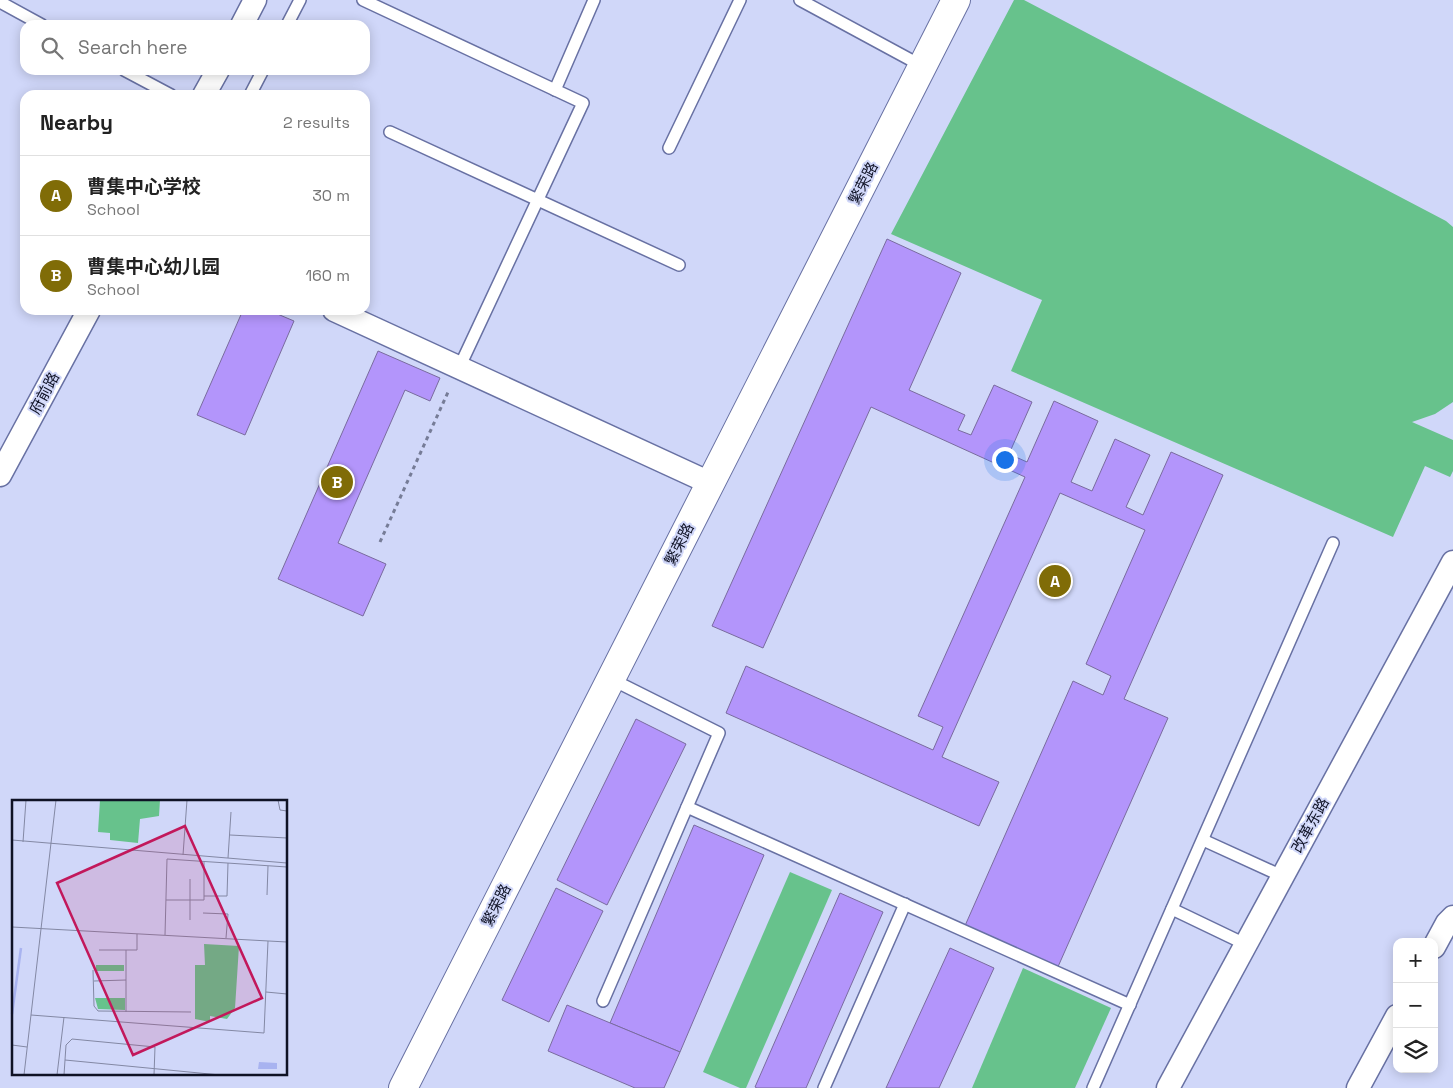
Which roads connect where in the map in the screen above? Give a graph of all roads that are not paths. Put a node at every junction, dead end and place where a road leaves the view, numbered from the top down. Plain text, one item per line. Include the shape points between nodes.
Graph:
1 (255, 0) edge
2 (300, 0) edge
3 (362, 0) edge
4 (594, 0) edge
5 (740, 0) edge
6 (800, 0) edge
7 (956, 0) edge
8 (0, 2) edge
9 (33, 20) edge
10 (245, 20) edge
11 (290, 20) edge
12 (922, 66) junction
13 (133, 75) edge
14 (215, 75) edge
15 (260, 75) edge
16 (162, 90) edge
17 (207, 90) edge
18 (253, 90) edge
19 (555, 90) junction
20 (390, 132) dead end
21 (669, 148) dead end
22 (538, 200) junction
23 (679, 265) dead end
24 (85, 315) edge
25 (345, 315) edge
26 (459, 368) junction
27 (0, 475) edge
28 (710, 484) junction
29 (1333, 542) dead end
30 (1453, 562) edge
31 (611, 679) junction
32 (687, 807) junction
33 (1203, 840) junction
34 (1282, 876) junction
35 (905, 904) junction
36 (1172, 908) junction
37 (1453, 917) edge
38 (1438, 940) edge
39 (1245, 944) junction
40 (604, 1001) dead end
41 (1130, 1005) junction
42 (1393, 1023) edge
43 (403, 1088) edge
44 (824, 1088) edge
45 (1093, 1088) edge
46 (1168, 1088) edge
47 (1358, 1088) edge

1 - 10 street
2 - 11 lane
3 - 19 lane
4 - 19 lane
5 - 21 lane
6 - 12 lane
7 - 12 street, 繁荣路
8 - 9 lane
12 - 28 street, 繁荣路
13 - 16 lane
14 - 17 street
15 - 18 lane
19 - 22 lane via 583,103
20 - 22 lane
22 - 23 lane
22 - 26 lane
24 - 27 street, 府前路
25 - 26 street
26 - 28 street
28 - 31 street, 繁荣路
29 - 33 lane
30 - 34 street, 改革东路
31 - 32 lane via 719,733
31 - 43 street, 繁荣路
32 - 35 lane
32 - 40 lane
33 - 34 lane
33 - 36 lane
34 - 39 street, 改革东路
35 - 41 lane
35 - 44 lane
36 - 39 lane
36 - 41 lane
37 - 38 street
39 - 46 street, 改革东路
41 - 45 lane
42 - 47 street

